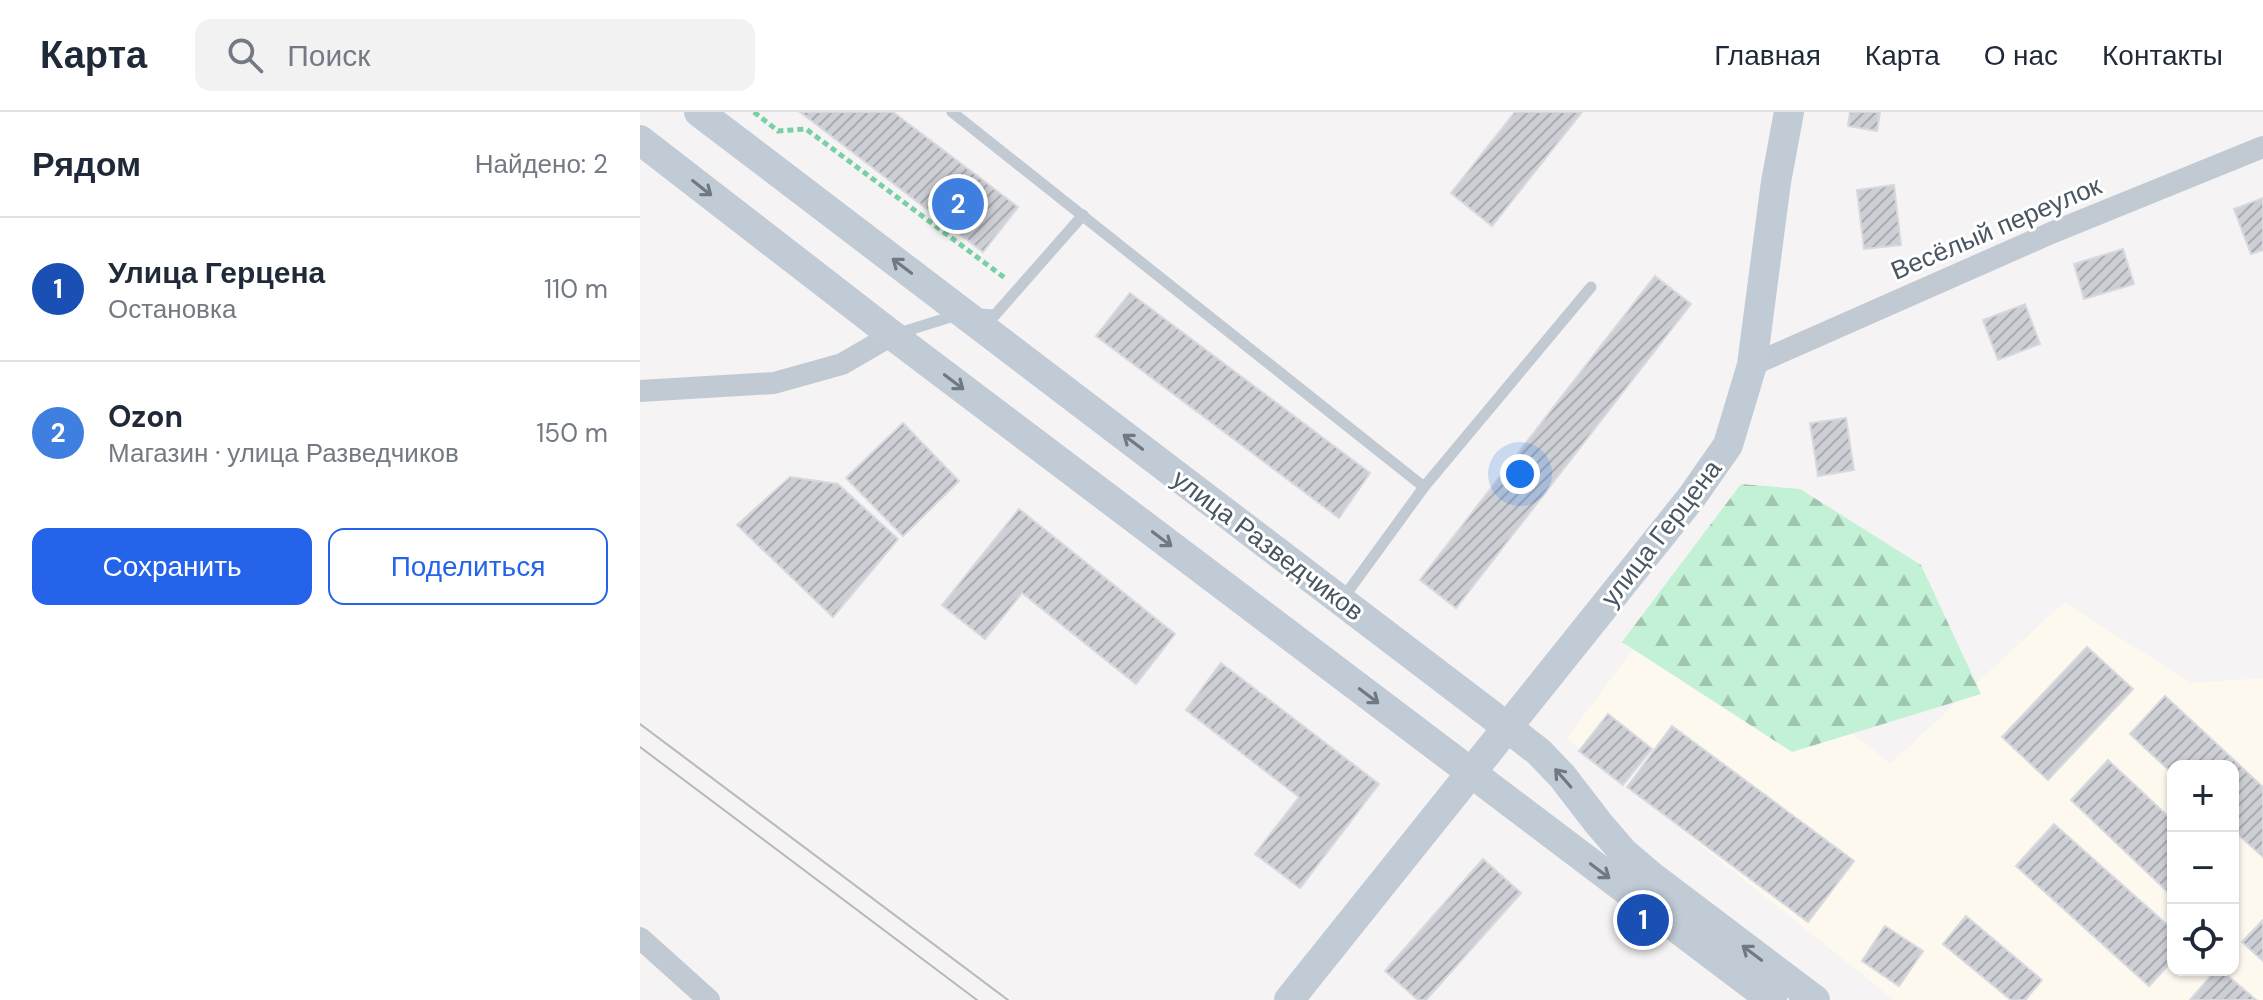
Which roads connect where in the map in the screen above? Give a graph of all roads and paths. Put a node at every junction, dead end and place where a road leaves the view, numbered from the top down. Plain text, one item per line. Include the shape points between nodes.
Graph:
1 (699, 112) edge
2 (754, 112) edge
3 (952, 112) edge
4 (1789, 112) edge
5 (640, 140) edge
6 (2263, 147) edge
7 (1083, 215) junction
8 (1591, 287) dead end
9 (1018, 288) junction
10 (964, 313) junction
11 (892, 335) junction
12 (1752, 365) junction
13 (640, 391) edge
14 (1424, 487) junction
15 (1341, 601) junction
16 (1507, 727) junction
17 (1471, 773) junction
18 (640, 938) edge
19 (709, 1000) edge
20 (1289, 1000) edge
21 (1772, 1000) edge
22 (1815, 1000) edge

10 -> 1 main road, улица Разведчиков
2 - 9 path via 778,131 806,129
3 - 7 lane
4 - 12 main road, улица Герцена
5 -> 11 main road
6 - 12 street, Весёлый переулок via 2051,233
7 - 9 lane
7 - 14 lane
8 - 14 lane
9 - 10 lane via 995,315
10 - 11 lane
15 -> 10 main road, улица Разведчиков
11 - 13 street via 842,364 774,383
11 -> 17 main road
12 - 16 main road, улица Герцена via 1728,445
14 - 15 lane
15 - 16 main road, улица Разведчиков
16 - 17 main road, улица Герцена
22 -> 16 main road, улица Разведчиков via 1624,853 1562,776
17 - 20 main road, улица Герцена
17 -> 21 main road
18 - 19 street

